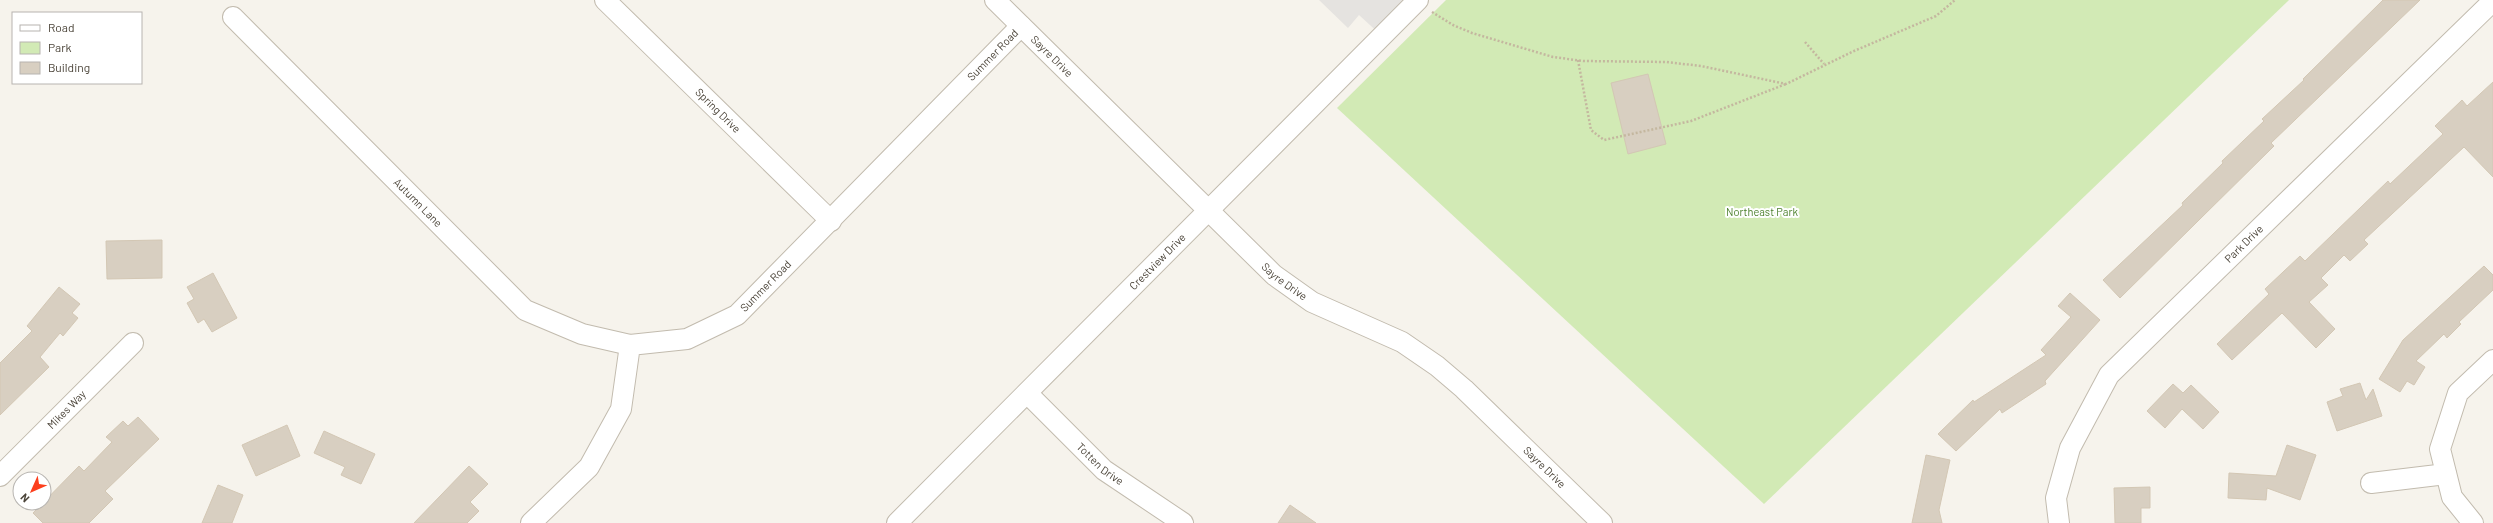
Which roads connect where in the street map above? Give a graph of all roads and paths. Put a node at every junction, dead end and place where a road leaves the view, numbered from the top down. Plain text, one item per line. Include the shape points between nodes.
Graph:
1 (605, 0) edge
2 (995, 0) edge
3 (1955, 0) edge
4 (2493, 1) edge
5 (1423, 4) edge
6 (232, 17) dead end
7 (1021, 26) junction
8 (1805, 42) dead end
9 (1578, 60) junction
10 (1824, 64) junction
11 (1786, 84) junction
12 (1208, 210) junction
13 (831, 221) junction
14 (133, 343) dead end
15 (630, 345) junction
16 (2493, 360) edge
17 (1027, 392) junction
18 (2446, 474) junction
19 (0, 476) edge
20 (2371, 483) dead end
21 (531, 523) edge
22 (897, 523) edge
23 (1183, 523) edge
24 (1602, 523) edge
25 (2059, 523) edge
26 (2473, 523) edge

1 - 13 street, Spring Drive
2 - 7 street, Sayre Drive
3 - 10 path via 1936,16
4 - 25 street, Park Drive via 2109,375 2070,448 2056,498
5 - 9 path via 1439,18 1472,33 1533,52
5 - 12 street, Crestview Drive
6 - 15 street, Autumn Lane via 525,310 582,334
7 - 12 street, Sayre Drive
7 - 13 street, Summer Road
8 - 10 path
9 - 11 path via 1666,62 1701,66
9 - 11 path via 1591,130 1604,140 1691,121
10 - 11 path
12 - 17 street, Crestview Drive
12 - 24 street, Sayre Drive via 1296,292 1312,302 1402,342 1437,366
13 - 15 street, Summer Road via 737,315 687,339
14 - 19 street, Mikes Way
15 - 21 street via 621,409 589,467
16 - 18 street via 2458,393 2440,449
17 - 22 street, Crestview Drive
17 - 23 street, Totten Drive via 1104,470
18 - 20 street
18 - 26 street via 2452,497

